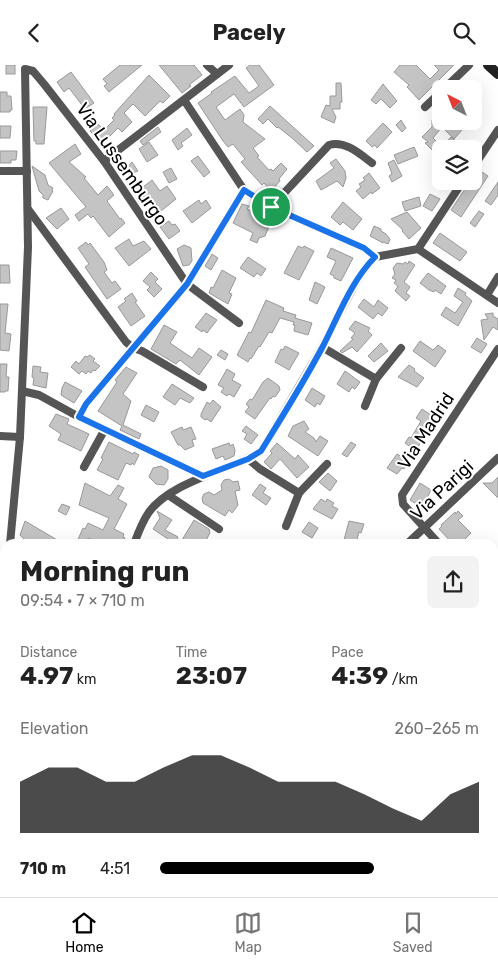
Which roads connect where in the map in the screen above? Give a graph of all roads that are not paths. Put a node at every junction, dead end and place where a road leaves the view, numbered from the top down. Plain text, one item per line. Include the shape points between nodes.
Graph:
1 (208, 65) edge
2 (229, 65) edge
3 (469, 65) edge
4 (488, 65) edge
5 (217, 74) junction
6 (498, 74) edge
7 (453, 80) edge
8 (184, 100) junction
9 (432, 101) edge
10 (426, 107) dead end
11 (498, 130) edge
12 (482, 153) edge
13 (104, 161) junction
14 (372, 163) dead end
15 (0, 171) edge
16 (27, 171) junction
17 (244, 190) junction
18 (457, 190) edge
19 (271, 207) junction
20 (28, 209) junction
21 (418, 249) junction
22 (375, 257) junction
23 (498, 277) edge
24 (187, 284) junction
25 (487, 295) junction
26 (498, 303) edge
27 (239, 323) dead end
28 (322, 347) junction
29 (133, 348) junction
30 (401, 348) dead end
31 (498, 349) edge
32 (376, 379) junction
33 (203, 387) dead end
34 (22, 391) junction
35 (366, 406) dead end
36 (79, 417) junction
37 (105, 429) junction
38 (0, 436) edge
39 (20, 437) junction
40 (248, 459) junction
41 (498, 459) edge
42 (327, 463) dead end
43 (84, 467) dead end
44 (203, 476) junction
45 (299, 493) junction
46 (168, 495) junction
47 (286, 526) dead end
48 (423, 528) junction
49 (219, 529) dead end
50 (10, 539) edge
51 (136, 539) edge
52 (412, 539) edge
53 (434, 539) edge

1 - 5 street
2 - 5 street
3 - 7 street
4 - 6 main road
5 - 8 street
8 - 13 street
8 - 17 street
9 - 10 street
11 - 12 street
13 - 16 street, Via Lussemburgo via 33,71 26,69
13 - 24 street, Via Lussemburgo
14 - 19 street via 344,145 329,145
15 - 16 street
16 - 20 street
17 - 19 street
17 - 24 street
18 - 21 street
19 - 22 street via 364,248
20 - 29 street
20 - 34 street
21 - 22 street
21 - 25 street
22 - 28 street via 353,288
23 - 25 street
24 - 27 street, Via Lussemburgo
24 - 29 street
25 - 26 street
28 - 32 street
28 - 40 street via 261,451
29 - 33 street
29 - 36 street
30 - 32 street
31 - 48 street, Via Madrid via 402,495 403,504
32 - 35 street
34 - 36 street via 39,395
34 - 39 street
36 - 37 street
37 - 43 street
37 - 44 street
38 - 39 street
39 - 50 street
40 - 44 street
40 - 45 street
41 - 48 street, Via Parigi
42 - 45 street
44 - 46 street
45 - 47 street
46 - 49 street
46 - 51 street via 150,511
48 - 52 street, Via Parigi
48 - 53 street, Via Madrid

